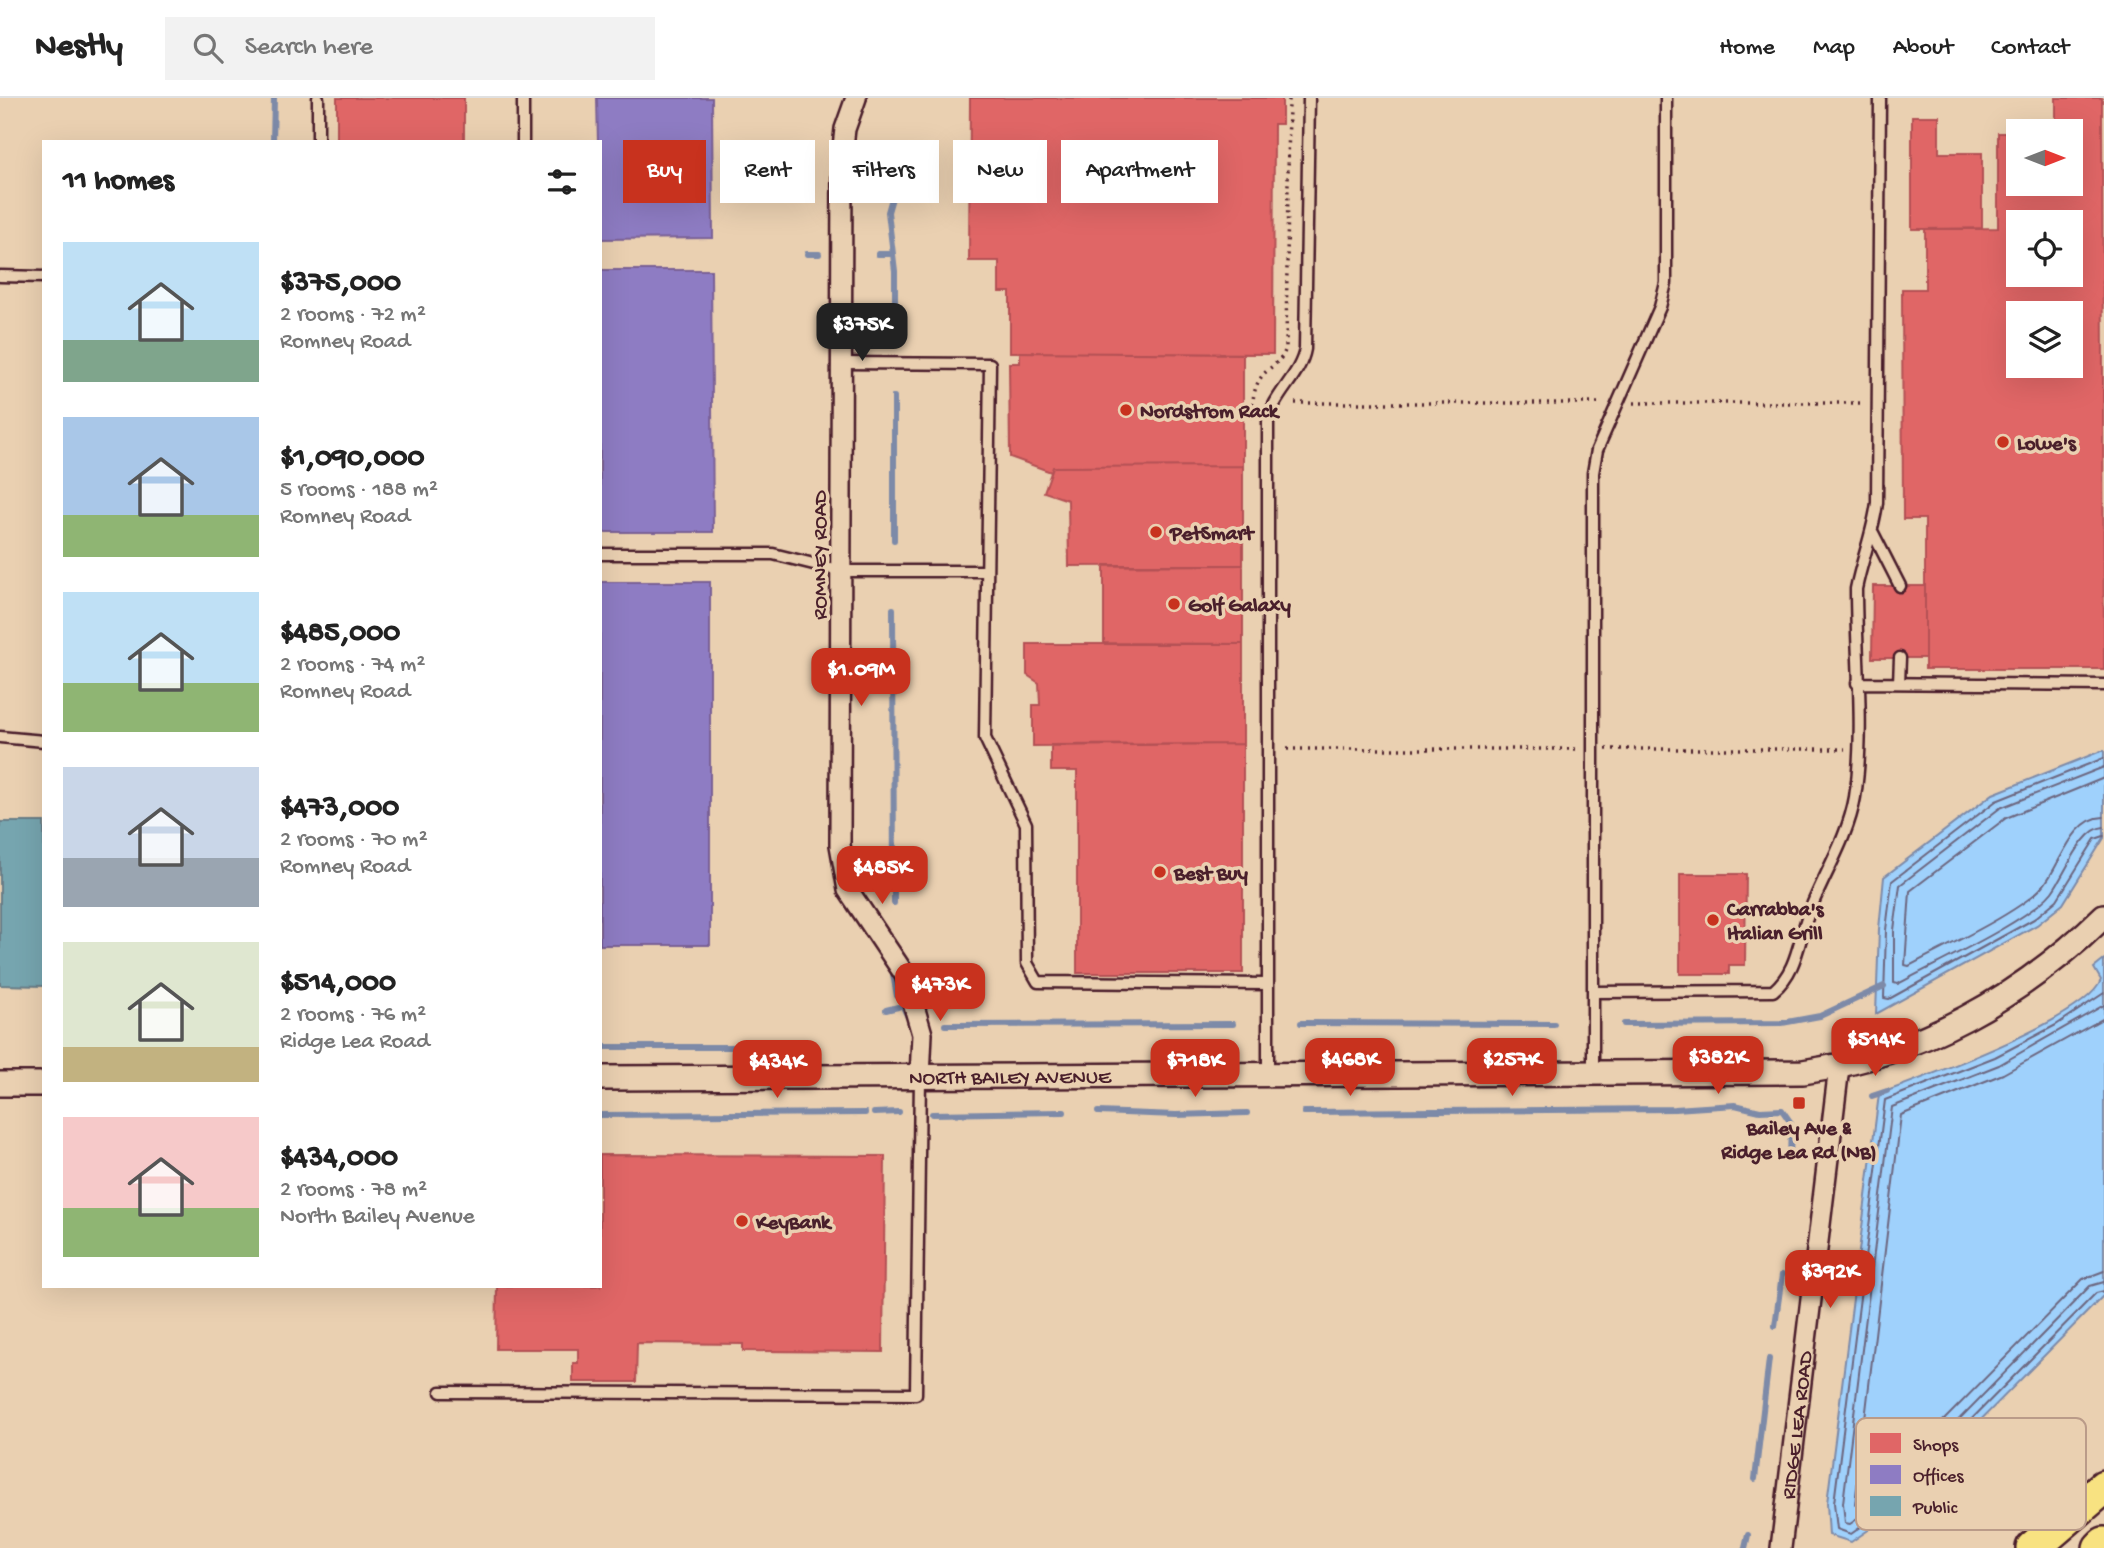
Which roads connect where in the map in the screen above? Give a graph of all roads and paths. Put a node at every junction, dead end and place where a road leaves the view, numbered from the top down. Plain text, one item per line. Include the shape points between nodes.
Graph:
1 (318, 98) edge
2 (523, 98) edge
3 (856, 98) edge
4 (1309, 98) edge
5 (1666, 98) edge
6 (1880, 98) edge
7 (318, 140) edge
8 (523, 140) edge
9 (0, 276) edge
10 (42, 276) edge
11 (842, 363) junction
12 (1295, 403) dead end
13 (1604, 403) dead end
14 (1630, 403) dead end
15 (1863, 403) dead end
16 (1873, 533) junction
17 (602, 554) edge
18 (842, 571) junction
19 (987, 571) junction
20 (1900, 586) dead end
21 (1900, 658) dead end
22 (1857, 683) junction
23 (1899, 683) junction
24 (2104, 685) edge
25 (0, 737) edge
26 (42, 741) edge
27 (1287, 749) dead end
28 (1580, 749) dead end
29 (1604, 749) dead end
30 (1845, 749) dead end
31 (2104, 916) edge
32 (1267, 984) junction
33 (1592, 992) junction
34 (1839, 1067) junction
35 (1592, 1075) junction
36 (920, 1077) junction
37 (1268, 1077) junction
38 (602, 1079) edge
39 (0, 1084) edge
40 (42, 1084) edge
41 (441, 1392) dead end
42 (2104, 1487) edge
43 (2086, 1502) edge
44 (2054, 1530) edge
45 (2104, 1544) edge
46 (1782, 1548) edge
47 (2033, 1548) edge
48 (2100, 1548) edge

1 - 7 lane
2 - 8 lane
3 - 11 street, ROMNEY ROAD via 842,156
4 - 32 lane via 1305,349 1303,363 1270,411 1268,422
5 - 33 lane via 1666,283 1660,307 1597,450 1593,473
6 - 16 lane via 1877,503
9 - 10 lane
11 - 18 street, ROMNEY ROAD
11 - 19 lane via 990,364
12 - 13 path
14 - 15 path
16 - 20 lane
16 - 22 lane via 1856,589
17 - 18 lane via 773,554
18 - 19 lane
18 - 36 street, ROMNEY ROAD via 840,845 848,890 905,975 922,1034
19 - 32 lane via 985,738 1026,824 1027,963 1038,982
21 - 23 lane
22 - 23 lane
22 - 33 lane via 1854,798 1785,981 1773,991 1757,993
23 - 24 lane
25 - 26 lane
27 - 28 path
29 - 30 path
31 - 34 street via 2033,978 1975,1015 1939,1033
32 - 37 lane
33 - 35 lane
34 - 35 street, NORTH BAILEY AVENUE via 1749,1074
34 - 46 street, RIDGE LEA ROAD
35 - 37 street, NORTH BAILEY AVENUE
36 - 37 street, NORTH BAILEY AVENUE
36 - 38 street, NORTH BAILEY AVENUE
36 - 41 lane via 916,1394
39 - 40 street
42 - 43 highway
44 - 47 highway
45 - 48 highway

